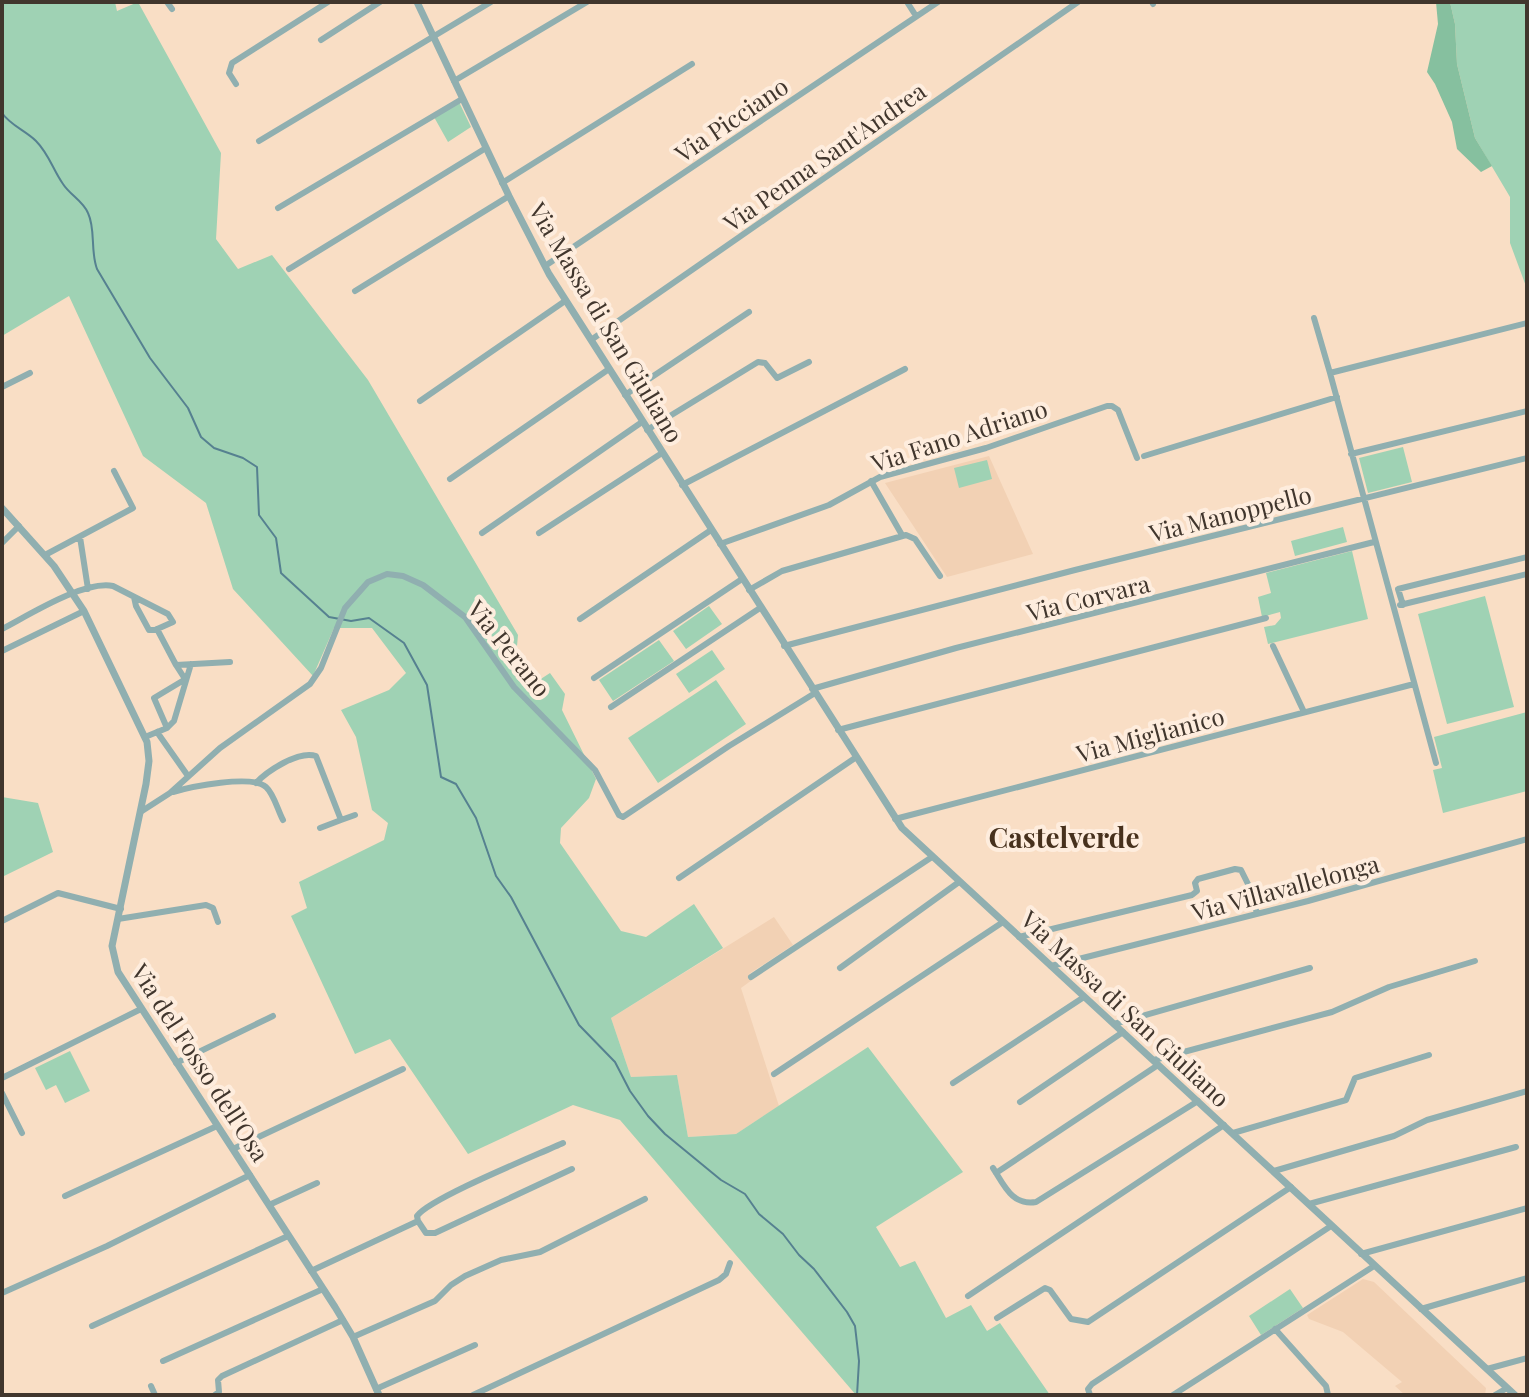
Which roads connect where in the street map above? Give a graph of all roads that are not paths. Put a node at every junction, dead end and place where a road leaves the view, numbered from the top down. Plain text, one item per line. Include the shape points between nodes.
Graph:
1 (167, 2) edge
2 (328, 2) edge
3 (380, 2) edge
4 (417, 2) edge
5 (491, 2) edge
6 (587, 2) edge
7 (907, 2) edge
8 (938, 2) edge
9 (1078, 2) edge
10 (172, 9) dead end
11 (916, 16) junction
12 (433, 36) junction
13 (321, 40) dead end
14 (692, 64) dead end
15 (454, 81) junction
16 (236, 84) dead end
17 (462, 99) junction
18 (259, 141) dead end
19 (486, 148) junction
20 (502, 183) junction
21 (509, 196) junction
22 (278, 208) dead end
23 (545, 266) junction
24 (289, 269) dead end
25 (355, 291) dead end
26 (565, 301) junction
27 (749, 312) dead end
28 (1314, 318) dead end
29 (1527, 323) edge
30 (591, 340) junction
31 (809, 362) dead end
32 (609, 369) junction
33 (905, 369) dead end
34 (30, 373) dead end
35 (1330, 373) junction
36 (2, 387) edge
37 (625, 395) junction
38 (1337, 397) junction
39 (420, 401) dead end
40 (1527, 411) edge
41 (644, 426) junction
42 (662, 453) junction
43 (1351, 454) junction
44 (1527, 458) edge
45 (114, 471) dead end
46 (450, 479) dead end
47 (871, 481) junction
48 (682, 485) junction
49 (1362, 498) junction
50 (2, 508) edge
51 (19, 526) junction
52 (711, 530) junction
53 (482, 533) dead end
54 (539, 533) dead end
55 (902, 535) junction
56 (80, 537) junction
57 (1374, 542) junction
58 (2, 543) edge
59 (720, 544) junction
60 (45, 555) junction
61 (1527, 557) edge
62 (1527, 574) edge
63 (940, 576) dead end
64 (742, 579) junction
65 (88, 589) junction
66 (1398, 589) junction
67 (749, 590) junction
68 (1388, 591) junction
69 (73, 594) junction
70 (134, 597) junction
71 (1403, 605) junction
72 (1392, 607) junction
73 (760, 608) junction
74 (84, 611) junction
75 (1266, 618) dead end
76 (580, 619) dead end
77 (2, 629) edge
78 (157, 629) junction
79 (784, 646) junction
80 (1273, 646) dead end
81 (2, 651) edge
82 (230, 662) dead end
83 (191, 664) junction
84 (176, 665) junction
85 (594, 678) dead end
86 (185, 679) junction
87 (1414, 684) junction
88 (813, 691) junction
89 (611, 707) dead end
90 (1304, 712) junction
91 (167, 728) junction
92 (838, 730) junction
93 (157, 732) junction
94 (145, 737) junction
95 (855, 758) junction
96 (1436, 763) dead end
97 (188, 776) junction
98 (256, 783) junction
99 (170, 793) junction
100 (142, 811) junction
101 (355, 815) dead end
102 (625, 817) joint
103 (895, 819) junction
104 (283, 820) dead end
105 (341, 820) junction
106 (320, 828) dead end
107 (1527, 839) edge
108 (932, 857) junction
109 (679, 878) dead end
110 (959, 882) junction
111 (121, 909) junction
112 (1257, 914) junction
113 (118, 919) junction
114 (2, 921) edge
115 (218, 922) dead end
116 (1003, 922) junction
117 (1019, 937) junction
118 (1475, 961) dead end
119 (1051, 966) junction
120 (840, 968) dead end
121 (1310, 968) dead end
122 (751, 977) dead end
123 (1084, 997) junction
124 (141, 1009) junction
125 (273, 1016) dead end
126 (1114, 1024) junction
127 (1123, 1032) junction
128 (1429, 1055) dead end
129 (1156, 1062) junction
130 (176, 1063) junction
131 (403, 1069) dead end
132 (774, 1074) dead end
133 (2, 1078) edge
134 (953, 1083) dead end
135 (1527, 1091) edge
136 (2, 1093) edge
137 (1198, 1101) junction
138 (1020, 1102) dead end
139 (1224, 1125) junction
140 (217, 1126) junction
141 (22, 1133) dead end
142 (1233, 1133) junction
143 (563, 1143) dead end
144 (1516, 1147) dead end
145 (233, 1149) junction
146 (572, 1169) dead end
147 (1274, 1171) junction
148 (250, 1175) junction
149 (317, 1183) dead end
150 (1291, 1187) junction
151 (65, 1196) dead end
152 (645, 1199) dead end
153 (1309, 1204) junction
154 (269, 1205) junction
155 (1527, 1208) edge
156 (418, 1221) junction
157 (1331, 1226) junction
158 (288, 1236) junction
159 (1361, 1254) junction
160 (730, 1263) dead end
161 (1374, 1266) junction
162 (311, 1271) junction
163 (1527, 1278) edge
164 (323, 1289) junction
165 (2, 1293) edge
166 (968, 1296) dead end
167 (1421, 1309) junction
168 (997, 1318) dead end
169 (343, 1320) junction
170 (92, 1326) dead end
171 (1275, 1329) junction
172 (353, 1337) junction
173 (475, 1345) dead end
174 (1527, 1358) edge
175 (163, 1361) dead end
176 (1487, 1369) junction
177 (151, 1386) dead end
178 (1507, 1388) junction
179 (377, 1392) edge
180 (1089, 1392) edge
181 (155, 1395) edge
182 (215, 1395) edge
183 (473, 1395) edge
184 (1173, 1395) edge
185 (1328, 1395) edge
186 (1495, 1395) edge
187 (1515, 1395) edge

1 - 10 street
2 - 16 street via 232,63 229,73
3 - 13 street
4 - 12 street, Via Massa di San Giuliano
5 - 12 street
6 - 15 street
7 - 11 street
8 - 11 street, Via Picciano
9 - 30 street, Via Penna Sant'Andrea
11 - 23 street, Via Picciano
12 - 15 street, Via Massa di San Giuliano
12 - 18 street
14 - 20 street
15 - 17 street, Via Massa di San Giuliano
17 - 19 street, Via Massa di San Giuliano
17 - 22 street
19 - 20 street, Via Massa di San Giuliano
19 - 24 street
20 - 21 street, Via Massa di San Giuliano
21 - 23 street, Via Massa di San Giuliano
21 - 25 street
23 - 26 street, Via Massa di San Giuliano
26 - 30 street, Via Massa di San Giuliano
26 - 39 street
27 - 37 street
28 - 35 street
29 - 35 street
30 - 32 street, Via Massa di San Giuliano
31 - 41 street via 777,378 758,362
32 - 37 street, Via Massa di San Giuliano
32 - 46 street
33 - 48 street
34 - 36 street
35 - 38 street
37 - 41 street, Via Massa di San Giuliano
38 - 43 street
38 - 47 street, Via Fano Adriano via 1140,457 1118,410 1109,405
40 - 43 street
41 - 42 street, Via Massa di San Giuliano
41 - 53 street
42 - 48 street, Via Massa di San Giuliano
42 - 54 street
43 - 49 street
44 - 49 street, Via Manoppello
45 - 56 street via 133,508
47 - 55 street
47 - 59 street, Via Fano Adriano via 829,505
48 - 52 street, Via Massa di San Giuliano
49 - 57 street
49 - 79 street, Via Manoppello
50 - 51 street, Via del Fosso dell'Osa
51 - 58 street
51 - 60 street, Via del Fosso dell'Osa
52 - 59 street, Via Massa di San Giuliano
52 - 76 street
55 - 63 street via 915,539
55 - 67 street via 778,572
56 - 60 street
56 - 65 street
57 - 68 street
57 - 88 street, Via Corvara via 956,648
59 - 64 street, Via Massa di San Giuliano
60 - 69 street, Via del Fosso dell'Osa
61 - 66 street
62 - 71 street
64 - 67 street, Via Massa di San Giuliano
64 - 85 street
65 - 69 street
65 - 70 street via 109,585
66 - 68 street
66 - 71 street
67 - 73 street, Via Massa di San Giuliano
68 - 72 street
69 - 74 street, Via del Fosso dell'Osa
69 - 77 street
70 - 78 street via 147,628
70 - 78 street via 171,617 172,623
71 - 72 street
72 - 87 street
73 - 79 street, Via Massa di San Giuliano
73 - 89 street
74 - 81 street
74 - 94 street, Via del Fosso dell'Osa
75 - 92 street
78 - 84 street
79 - 88 street, Via Massa di San Giuliano
80 - 90 street
82 - 83 street
83 - 84 street
83 - 86 street
84 - 86 street
86 - 91 street via 177,716
86 - 91 street via 154,698
87 - 90 street, Via Miglianico
87 - 96 street
88 - 92 street, Via Massa di San Giuliano
88 - 102 street, Via Corvara
90 - 103 street, Via Miglianico
91 - 93 street
92 - 95 street, Via Massa di San Giuliano
93 - 94 street
93 - 97 street
94 - 100 street, Via del Fosso dell'Osa via 149,765
95 - 103 street, Via Massa di San Giuliano
95 - 109 street
97 - 99 street, Via Perano
97 - 102 street, Via Perano via 312,682 340,619 362,588 382,575 406,577 442,597 471,624 517,690 591,765
98 - 99 street via 209,783
98 - 104 street via 267,788
98 - 105 street via 267,773 314,754
99 - 100 street, Via Perano
100 - 111 street, Via del Fosso dell'Osa
101 - 105 street
103 - 108 street, Via Massa di San Giuliano
105 - 106 street
107 - 112 street, Via Villavallelonga
108 - 110 street, Via Massa di San Giuliano
108 - 122 street
110 - 116 street, Via Massa di San Giuliano
110 - 120 street
111 - 113 street, Via del Fosso dell'Osa
111 - 114 street via 58,893
112 - 117 street via 1248,884 1235,869 1198,879 1192,895
112 - 119 street, Via Villavallelonga
113 - 115 street via 206,905
113 - 124 street, Via del Fosso dell'Osa via 114,962
116 - 117 street, Via Massa di San Giuliano
116 - 132 street
117 - 119 street, Via Massa di San Giuliano
118 - 129 street via 1389,987 1332,1012
119 - 123 street, Via Massa di San Giuliano
121 - 126 street
123 - 126 street, Via Massa di San Giuliano
123 - 134 street
124 - 130 street, Via del Fosso dell'Osa
124 - 133 street
125 - 130 street
126 - 127 street, Via Massa di San Giuliano
127 - 129 street, Via Massa di San Giuliano
127 - 138 street
128 - 142 street via 1355,1078 1346,1100
129 - 137 street, Via Massa di San Giuliano
129 - 137 street via 994,1170 1013,1198 1038,1201
130 - 140 street, Via del Fosso dell'Osa
131 - 145 street
135 - 147 street
136 - 141 street
137 - 139 street, Via Massa di San Giuliano
139 - 142 street, Via Massa di San Giuliano
139 - 166 street
140 - 145 street, Via del Fosso dell'Osa
140 - 151 street
142 - 147 street, Via Massa di San Giuliano
143 - 156 street via 434,1203 419,1212
144 - 153 street
145 - 148 street, Via del Fosso dell'Osa
146 - 156 street via 435,1233 423,1231
147 - 150 street, Via Massa di San Giuliano
148 - 154 street, Via del Fosso dell'Osa
148 - 165 street
149 - 154 street
150 - 153 street, Via Massa di San Giuliano
150 - 168 street via 1085,1322 1071,1319 1045,1288
152 - 172 street via 544,1250 465,1276 435,1301
153 - 157 street, Via Massa di San Giuliano
154 - 158 street, Via del Fosso dell'Osa
155 - 159 street
156 - 162 street
157 - 159 street, Via Massa di San Giuliano
157 - 180 street via 1092,1384
158 - 162 street, Via del Fosso dell'Osa
158 - 170 street
159 - 161 street, Via Massa di San Giuliano
160 - 183 street via 719,1280
161 - 167 street, Via Massa di San Giuliano
161 - 171 street
162 - 164 street, Via del Fosso dell'Osa
163 - 167 street
164 - 169 street, Via del Fosso dell'Osa
164 - 175 street
167 - 176 street, Via Massa di San Giuliano
169 - 172 street, Via del Fosso dell'Osa
169 - 182 street via 222,1376
171 - 184 street
171 - 185 street via 1326,1386
172 - 179 street, Via del Fosso dell'Osa
173 - 179 street
174 - 176 street
176 - 178 street, Via Massa di San Giuliano
177 - 181 street
178 - 186 street
178 - 187 street, Via Massa di San Giuliano

